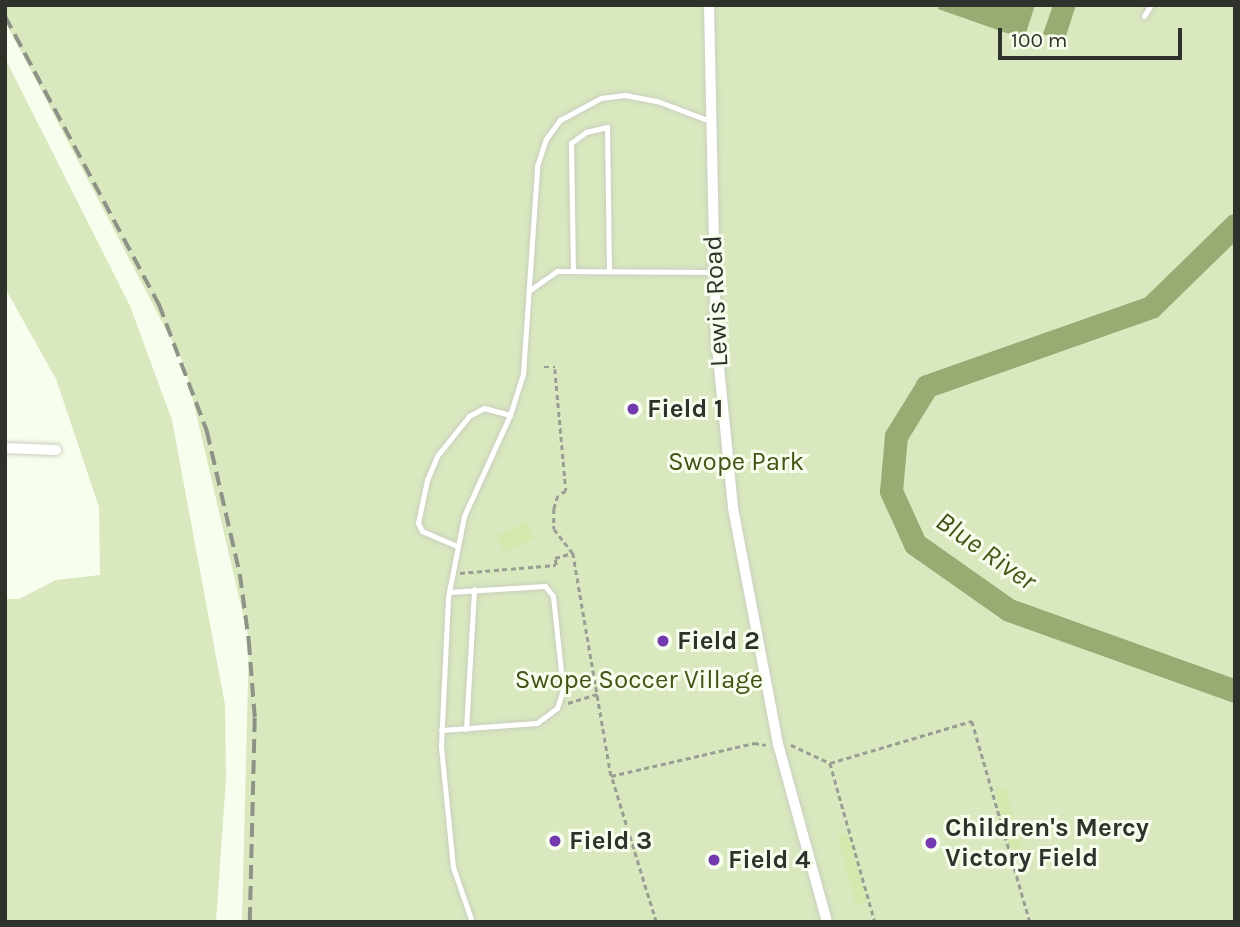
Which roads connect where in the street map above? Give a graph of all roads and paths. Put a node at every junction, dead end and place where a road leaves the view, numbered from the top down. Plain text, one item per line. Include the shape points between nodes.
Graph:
1 (709, 5) edge
2 (1151, 5) edge
3 (1144, 16) dead end
4 (710, 121) junction
5 (573, 271) junction
6 (609, 271) junction
7 (713, 272) junction
8 (530, 290) junction
9 (544, 367) dead end
10 (510, 415) junction
11 (5, 448) edge
12 (56, 450) dead end
13 (457, 546) junction
14 (573, 553) junction
15 (457, 573) dead end
16 (474, 589) junction
17 (449, 592) junction
18 (466, 729) junction
19 (441, 730) junction
20 (788, 744) dead end
21 (766, 745) dead end
22 (830, 763) junction
23 (611, 776) junction
24 (472, 922) edge
25 (656, 922) edge
26 (827, 922) edge
27 (875, 922) edge
28 (1030, 922) edge

1 - 4 street, Lewis Road
2 - 3 lane
4 - 7 street, Lewis Road
4 - 8 lane via 625,95 581,106 561,120 546,139 537,166
5 - 6 lane
5 - 6 lane via 571,143 586,132 607,127
5 - 8 lane via 557,271
6 - 7 lane
7 - 26 street, Lewis Road via 733,508 760,661 797,822
8 - 10 lane via 523,374
9 - 14 path via 555,368 566,491 558,496 554,528
10 - 13 lane via 474,492
10 - 13 lane via 485,408 469,416 437,456 427,480 418,523 422,531
11 - 12 street
13 - 17 lane
14 - 15 path via 555,558 556,565
14 - 23 path
16 - 17 lane
16 - 18 lane
16 - 18 lane via 537,583 550,590 563,690 557,708 545,720
17 - 19 lane
18 - 19 lane
19 - 24 lane via 453,867
20 - 22 path
21 - 23 path via 754,743
22 - 27 path
22 - 28 path via 972,721
23 - 25 path

